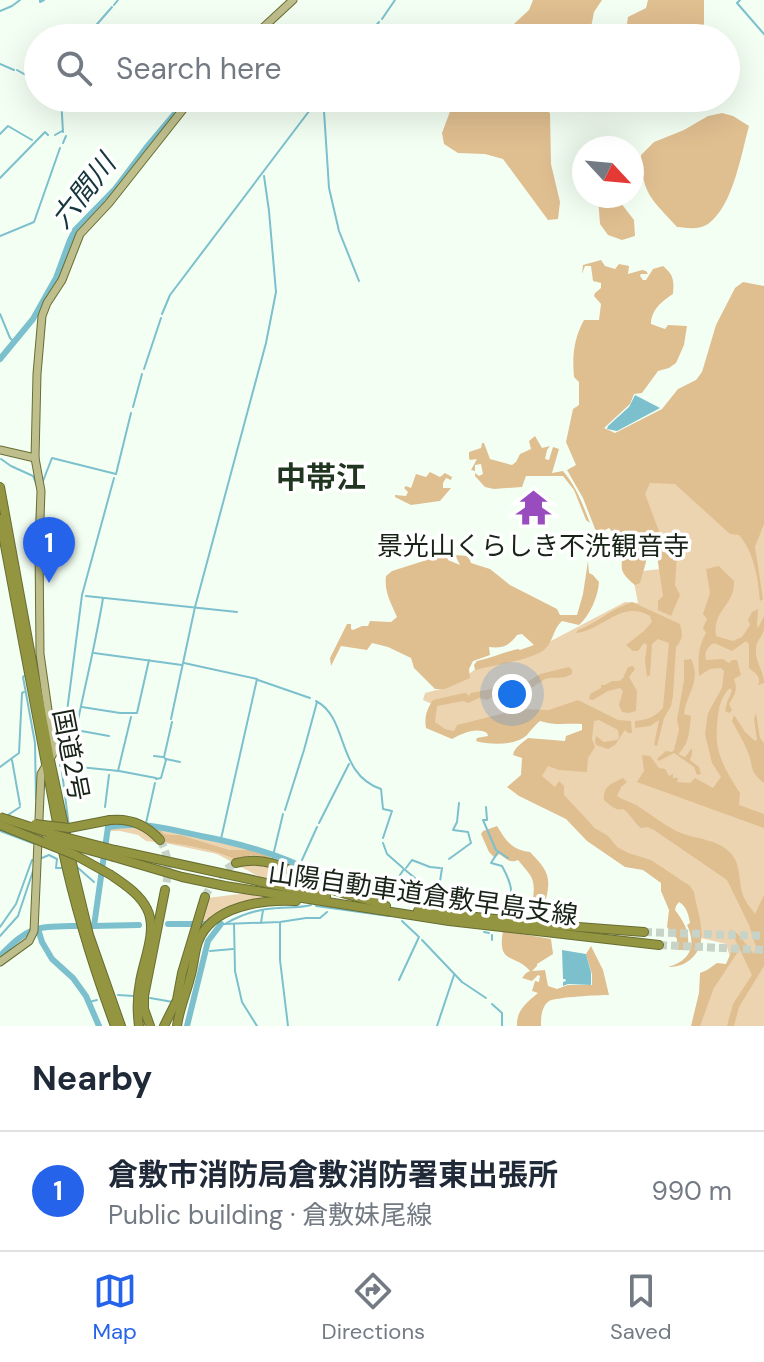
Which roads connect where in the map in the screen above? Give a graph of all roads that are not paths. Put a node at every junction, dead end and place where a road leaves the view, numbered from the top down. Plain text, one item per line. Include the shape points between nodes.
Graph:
1 (293, 0) edge
2 (267, 24) edge
3 (181, 112) edge
4 (0, 450) edge
5 (35, 458) junction
6 (0, 487) edge
7 (0, 519) edge
8 (48, 763) junction
9 (40, 796) junction
10 (0, 820) edge
11 (60, 839) junction
12 (160, 840) dead end
13 (114, 854) junction
14 (236, 863) dead end
15 (165, 890) tunnel mouth
16 (205, 897) tunnel mouth
17 (304, 897) junction
18 (386, 906) junction
19 (511, 925) junction
20 (154, 931) junction
21 (644, 932) tunnel mouth
22 (659, 945) tunnel mouth
23 (0, 962) edge
24 (102, 981) junction
25 (142, 992) junction
26 (178, 1022) edge
27 (113, 1026) edge
28 (124, 1026) edge
29 (139, 1026) edge
30 (150, 1026) edge
31 (164, 1026) edge

1 - 2 main road
3 - 5 main road via 83,228 44,310
4 - 5 main road
5 - 8 main road via 41,491 41,667 54,752
6 - 8 highway, 国道2号
7 - 8 highway, 国道2号
8 - 9 main road via 41,774
8 - 11 highway, 国道2号
8 - 24 highway, 国道2号
9 - 11 highway via 49,798
9 - 23 main road via 34,929 29,941
10 - 12 highway, bridge via 57,828 126,820 139,823
10 - 13 highway, bridge via 47,839
10 - 20 highway, bridge via 111,875 145,904
11 - 24 highway, 国道2号 via 76,909
13 - 17 highway, 山陽自動車道倉敷早島支線
13 - 17 highway, 山陽自動車道倉敷早島支線 via 182,877
14 - 18 highway via 272,863
15 - 20 highway
16 - 31 highway
17 - 18 highway, 山陽自動車道倉敷早島支線
17 - 19 highway, 山陽自動車道倉敷早島支線
17 - 26 highway via 257,903 230,912 207,928 197,945
18 - 19 highway, 山陽自動車道倉敷早島支線
19 - 21 highway, 山陽自動車道倉敷早島支線
19 - 22 highway, 山陽自動車道倉敷早島支線
20 - 25 highway
24 - 27 highway, 国道2号
24 - 28 highway, 国道2号
25 - 29 highway
25 - 30 highway

